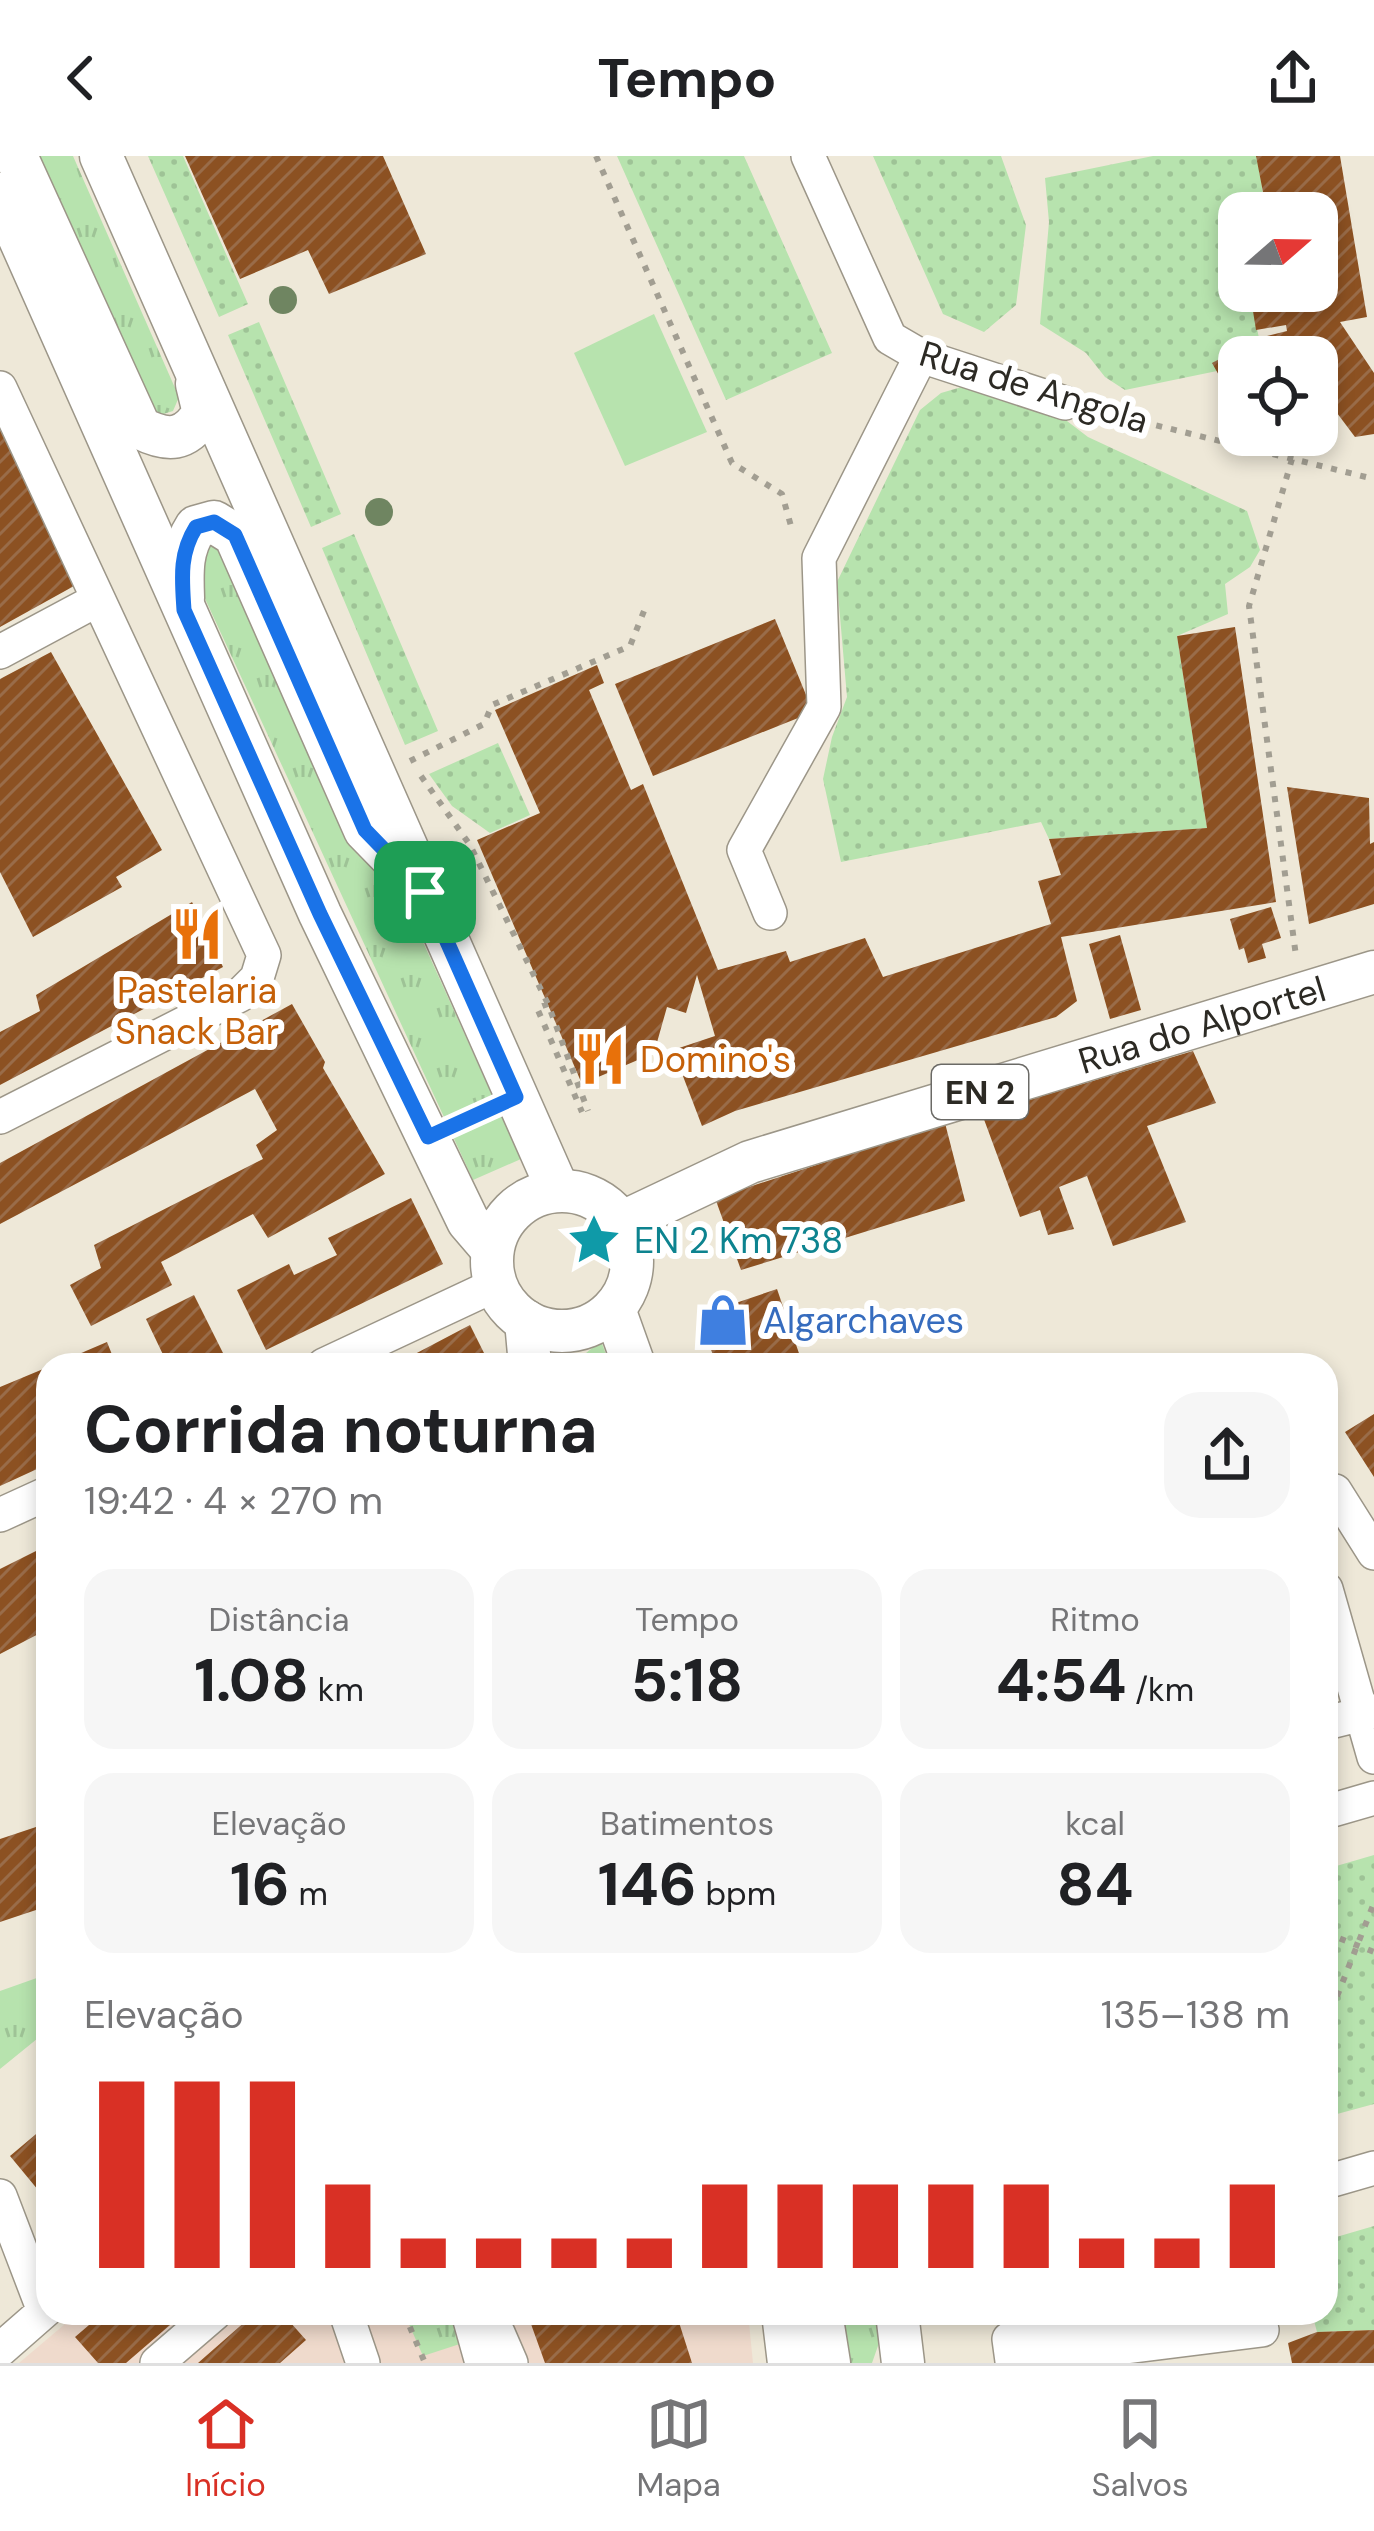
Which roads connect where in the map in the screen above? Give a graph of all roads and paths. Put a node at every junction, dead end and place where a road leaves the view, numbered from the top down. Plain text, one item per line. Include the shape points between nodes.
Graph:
1 (16, 156) edge
2 (101, 156) edge
3 (596, 156) edge
4 (808, 156) edge
5 (0, 194) edge
6 (921, 356) junction
7 (195, 372) junction
8 (0, 388) edge
9 (1065, 403) joint
10 (1292, 459) junction
11 (1374, 479) edge
12 (790, 526) dead end
13 (97, 600) junction
14 (184, 610) junction
15 (644, 611) dead end
16 (0, 652) edge
17 (425, 892) junction
18 (770, 914) dead end
19 (1296, 958) dead end
20 (1374, 972) edge
21 (516, 1097) junction
22 (585, 1112) dead end
23 (0, 1117) edge
24 (428, 1137) junction
25 (558, 1190) junction
26 (621, 1222) junction
27 (494, 1267) junction
28 (614, 1309) junction
29 (526, 1322) junction
30 (345, 1353) edge
31 (529, 1353) edge
32 (630, 1353) edge
33 (1338, 1496) edge
34 (36, 1498) edge
35 (0, 1515) edge
36 (1374, 1552) edge
37 (1338, 1624) edge
38 (1368, 1713) edge
39 (1338, 1720) edge
40 (1374, 1757) edge
41 (1374, 1798) edge
42 (1338, 1808) edge
43 (1374, 1903) edge
44 (1338, 1939) edge
45 (1355, 1945) junction
46 (1374, 1952) edge
47 (1338, 1991) edge
48 (1374, 2168) edge
49 (1338, 2178) edge
50 (6, 2211) edge
51 (36, 2249) edge
52 (36, 2285) edge
53 (36, 2319) edge
54 (201, 2325) edge
55 (350, 2325) edge
56 (409, 2325) edge
57 (472, 2325) edge
58 (483, 2325) edge
59 (784, 2325) edge
60 (823, 2325) edge
61 (1113, 2325) edge
62 (1236, 2325) edge
63 (1262, 2325) edge
64 (0, 2350) edge
65 (157, 2363) edge
66 (364, 2363) edge
67 (425, 2363) edge
68 (482, 2363) edge
69 (511, 2363) edge
70 (789, 2363) edge
71 (829, 2363) edge
72 (1269, 2363) edge

1 - 7 main road via 140,428 164,440 194,428 203,413
2 - 7 main road
3 - 12 path via 732,463 782,494
4 - 6 street, Rua de Angola via 890,338
5 - 14 main road
6 - 9 street, Rua de Angola
6 - 18 street via 820,557 824,707 744,850
7 - 17 main road
8 - 13 street
9 - 10 path, Rua de Angola
10 - 11 path, Rua de Angola
10 - 19 path via 1250,606
13 - 16 street
13 - 23 street via 264,956 240,995
14 - 17 main road via 187,542 196,527 214,522 235,535 365,830
14 - 24 main road
15 - 22 path via 630,646 492,705 484,724 410,761 470,845 548,1004
17 - 21 main road
20 - 26 main road, Rua do Alportel / EN 2 via 750,1162
21 - 24 path
21 - 25 main road
24 - 27 main road
25 - 26 main road via 594,1198
25 - 27 main road via 535,1195 500,1226
26 - 28 main road via 632,1267
27 - 29 main road via 508,1306
27 - 30 street
28 - 29 main road via 572,1331
28 - 32 main road
29 - 31 main road
33 - 36 street
34 - 35 street
37 - 38 street
38 - 39 street
38 - 40 street
41 - 42 street
43 - 45 path
44 - 45 path
45 - 46 path
45 - 47 path
48 - 49 street
50 - 51 street
50 - 52 street
53 - 64 street
54 - 65 street
55 - 66 street
56 - 67 path
57 - 68 street
58 - 69 street via 498,2333
59 - 70 main road
60 - 71 main road
61 - 62 street via 1009,2339 1012,2361
63 - 72 street

